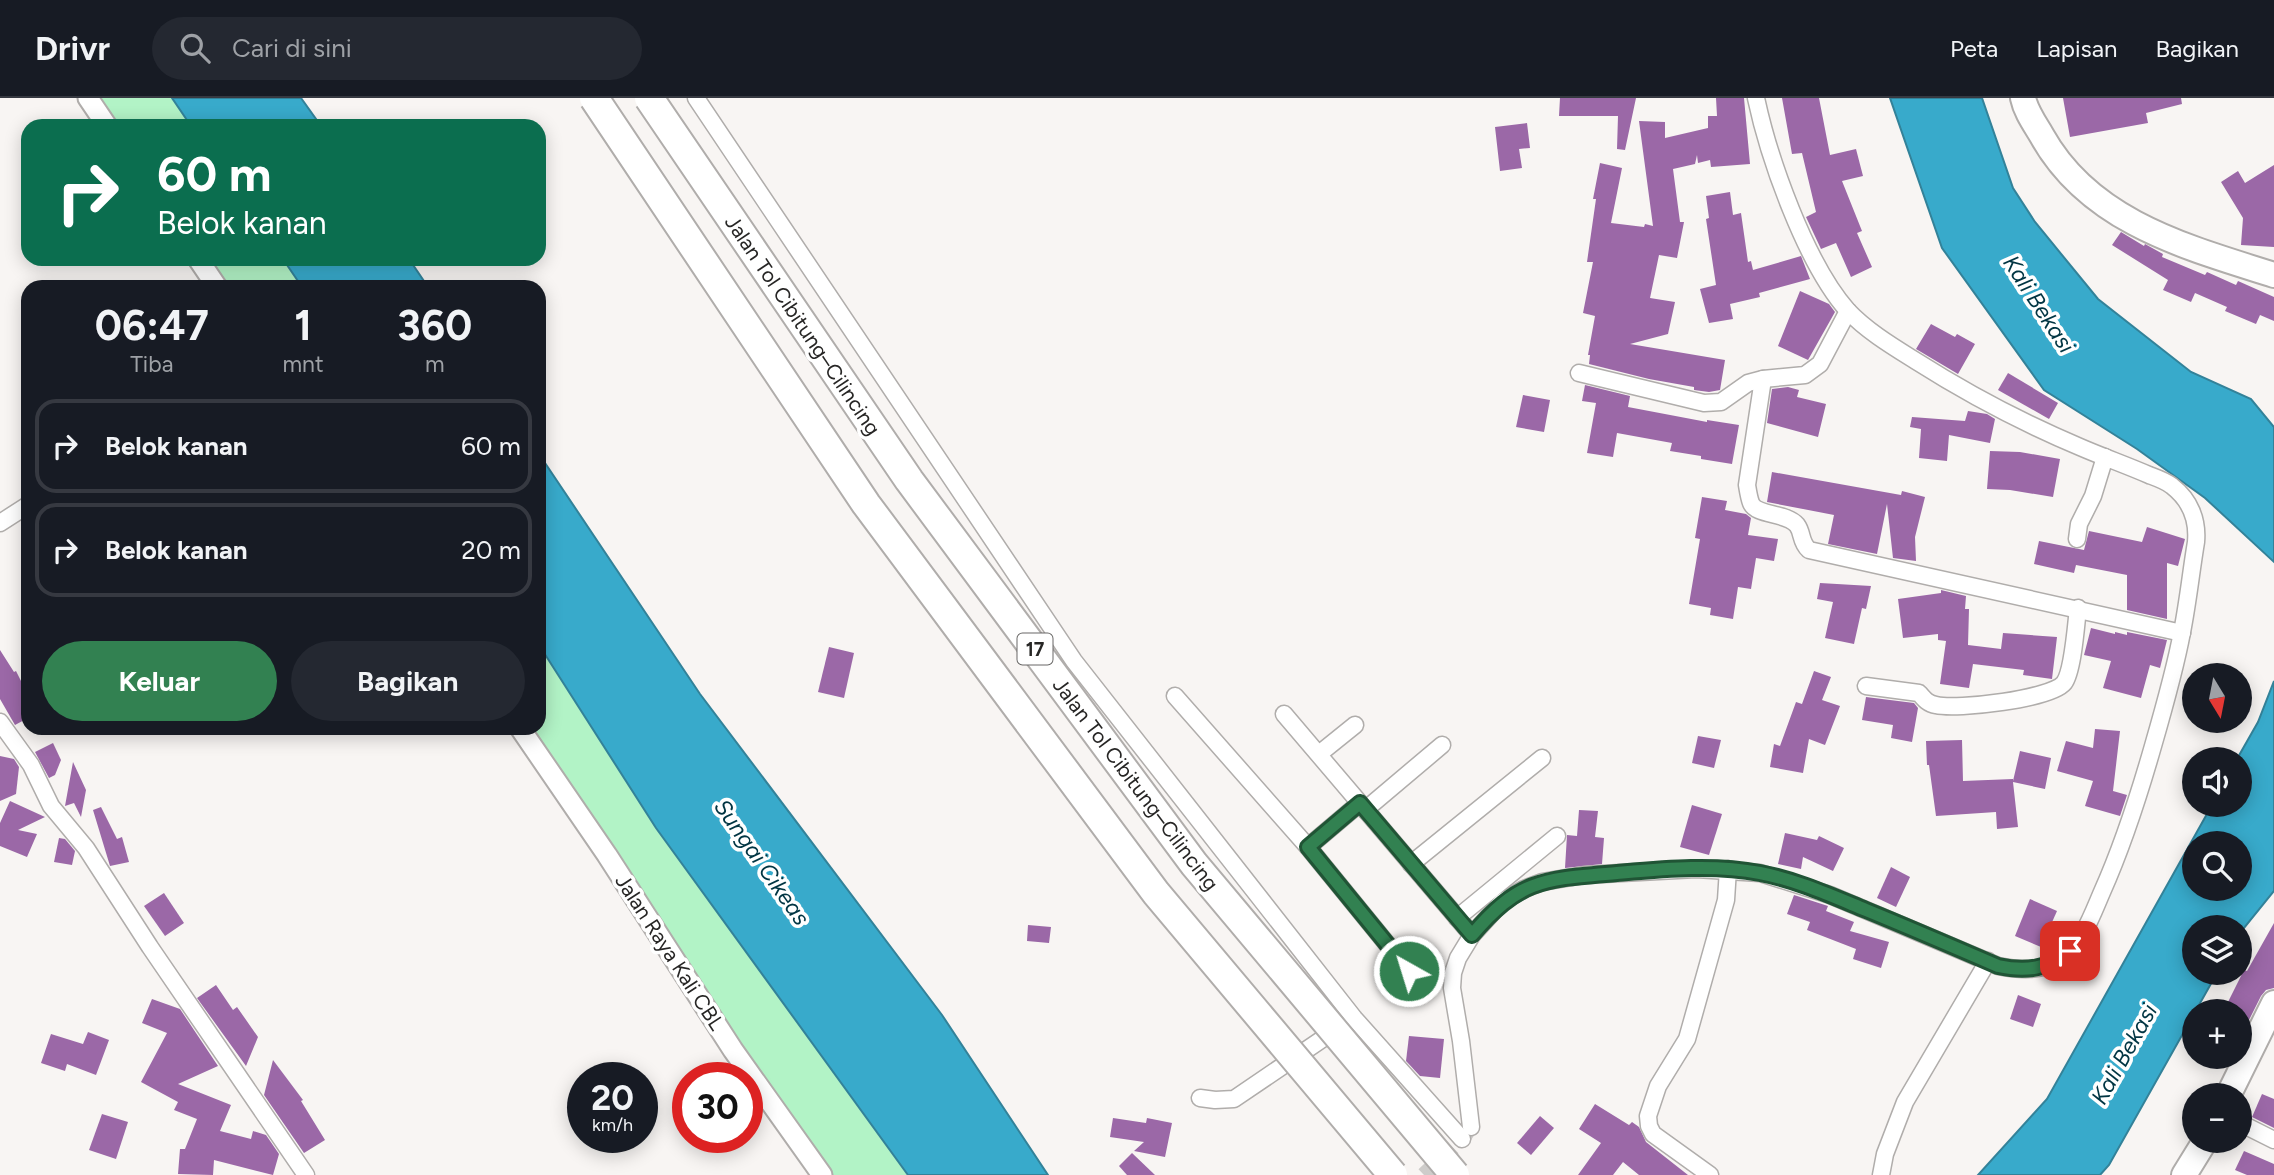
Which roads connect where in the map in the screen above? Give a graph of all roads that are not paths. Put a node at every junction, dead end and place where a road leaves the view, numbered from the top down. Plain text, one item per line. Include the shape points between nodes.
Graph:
1 (88, 98) edge
2 (594, 98) edge
3 (649, 98) edge
4 (696, 98) edge
5 (1756, 98) edge
6 (2023, 98) edge
7 (102, 119) edge
8 (2274, 275) edge
9 (1848, 311) junction
10 (1579, 373) dead end
11 (1763, 379) junction
12 (2105, 457) junction
13 (21, 510) edge
14 (0, 523) edge
15 (2077, 539) dead end
16 (2078, 608) junction
17 (2182, 633) junction
18 (1866, 686) dead end
19 (1175, 696) dead end
20 (1284, 713) dead end
21 (0, 722) edge
22 (1355, 725) dead end
23 (525, 735) edge
24 (1442, 745) dead end
25 (1319, 754) junction
26 (1542, 758) dead end
27 (1363, 807) junction
28 (1557, 836) dead end
29 (1308, 847) junction
30 (1411, 864) junction
31 (1728, 869) junction
32 (1457, 918) junction
33 (1472, 935) junction
34 (1988, 961) junction
35 (1409, 971) dead end
36 (2274, 1003) edge
37 (1354, 1018) junction
38 (2234, 1083) edge
39 (1200, 1098) dead end
40 (2252, 1129) edge
41 (2274, 1140) edge
42 (2197, 1153) edge
43 (306, 1175) edge
44 (822, 1175) edge
45 (1393, 1175) edge
46 (1455, 1175) edge
47 (1710, 1175) edge
48 (1881, 1175) edge
49 (2184, 1175) edge

1 - 7 street
2 - 45 highway, 17, bridge via 866,504 1156,893
3 - 46 highway, Jalan Tol Cibitung–Cilincing / 17, bridge via 909,480 1194,864
4 - 37 street via 1074,661
5 - 9 street via 1801,233
6 - 8 main road via 2048,148 2099,202 2167,238
9 - 11 street via 1820,364 1805,374
9 - 12 street via 1884,341 1967,394
10 - 11 street via 1704,403 1721,402 1748,383
11 - 16 street via 1747,485 1751,503 1755,509 1793,521 1808,550
12 - 15 street
12 - 17 street via 2169,484 2195,517
13 - 14 street
16 - 17 street
16 - 18 street via 2066,679 2054,690 1955,707 1934,705 1919,693
17 - 34 street via 2141,787 2115,864 2080,939 2060,960 2031,969 2016,970
19 - 29 street
20 - 25 street
21 - 43 street via 31,765 51,806 86,848
22 - 25 street
23 - 44 street, Jalan Raya Kali CBL via 733,1050
24 - 27 street
25 - 27 street
26 - 30 street
27 - 29 street
27 - 30 street
28 - 32 street
29 - 35 street
30 - 32 street
31 - 33 street via 1625,872 1542,882 1502,902
31 - 34 street via 1808,887
31 - 47 street via 1726,900 1687,1039 1658,1086 1648,1116 1653,1135
32 - 33 street
33 - 37 street via 1453,972 1452,988 1467,1133
34 - 48 street via 1905,1102
36 - 38 main road
37 - 39 street via 1234,1099
40 - 41 street
42 - 49 main road

